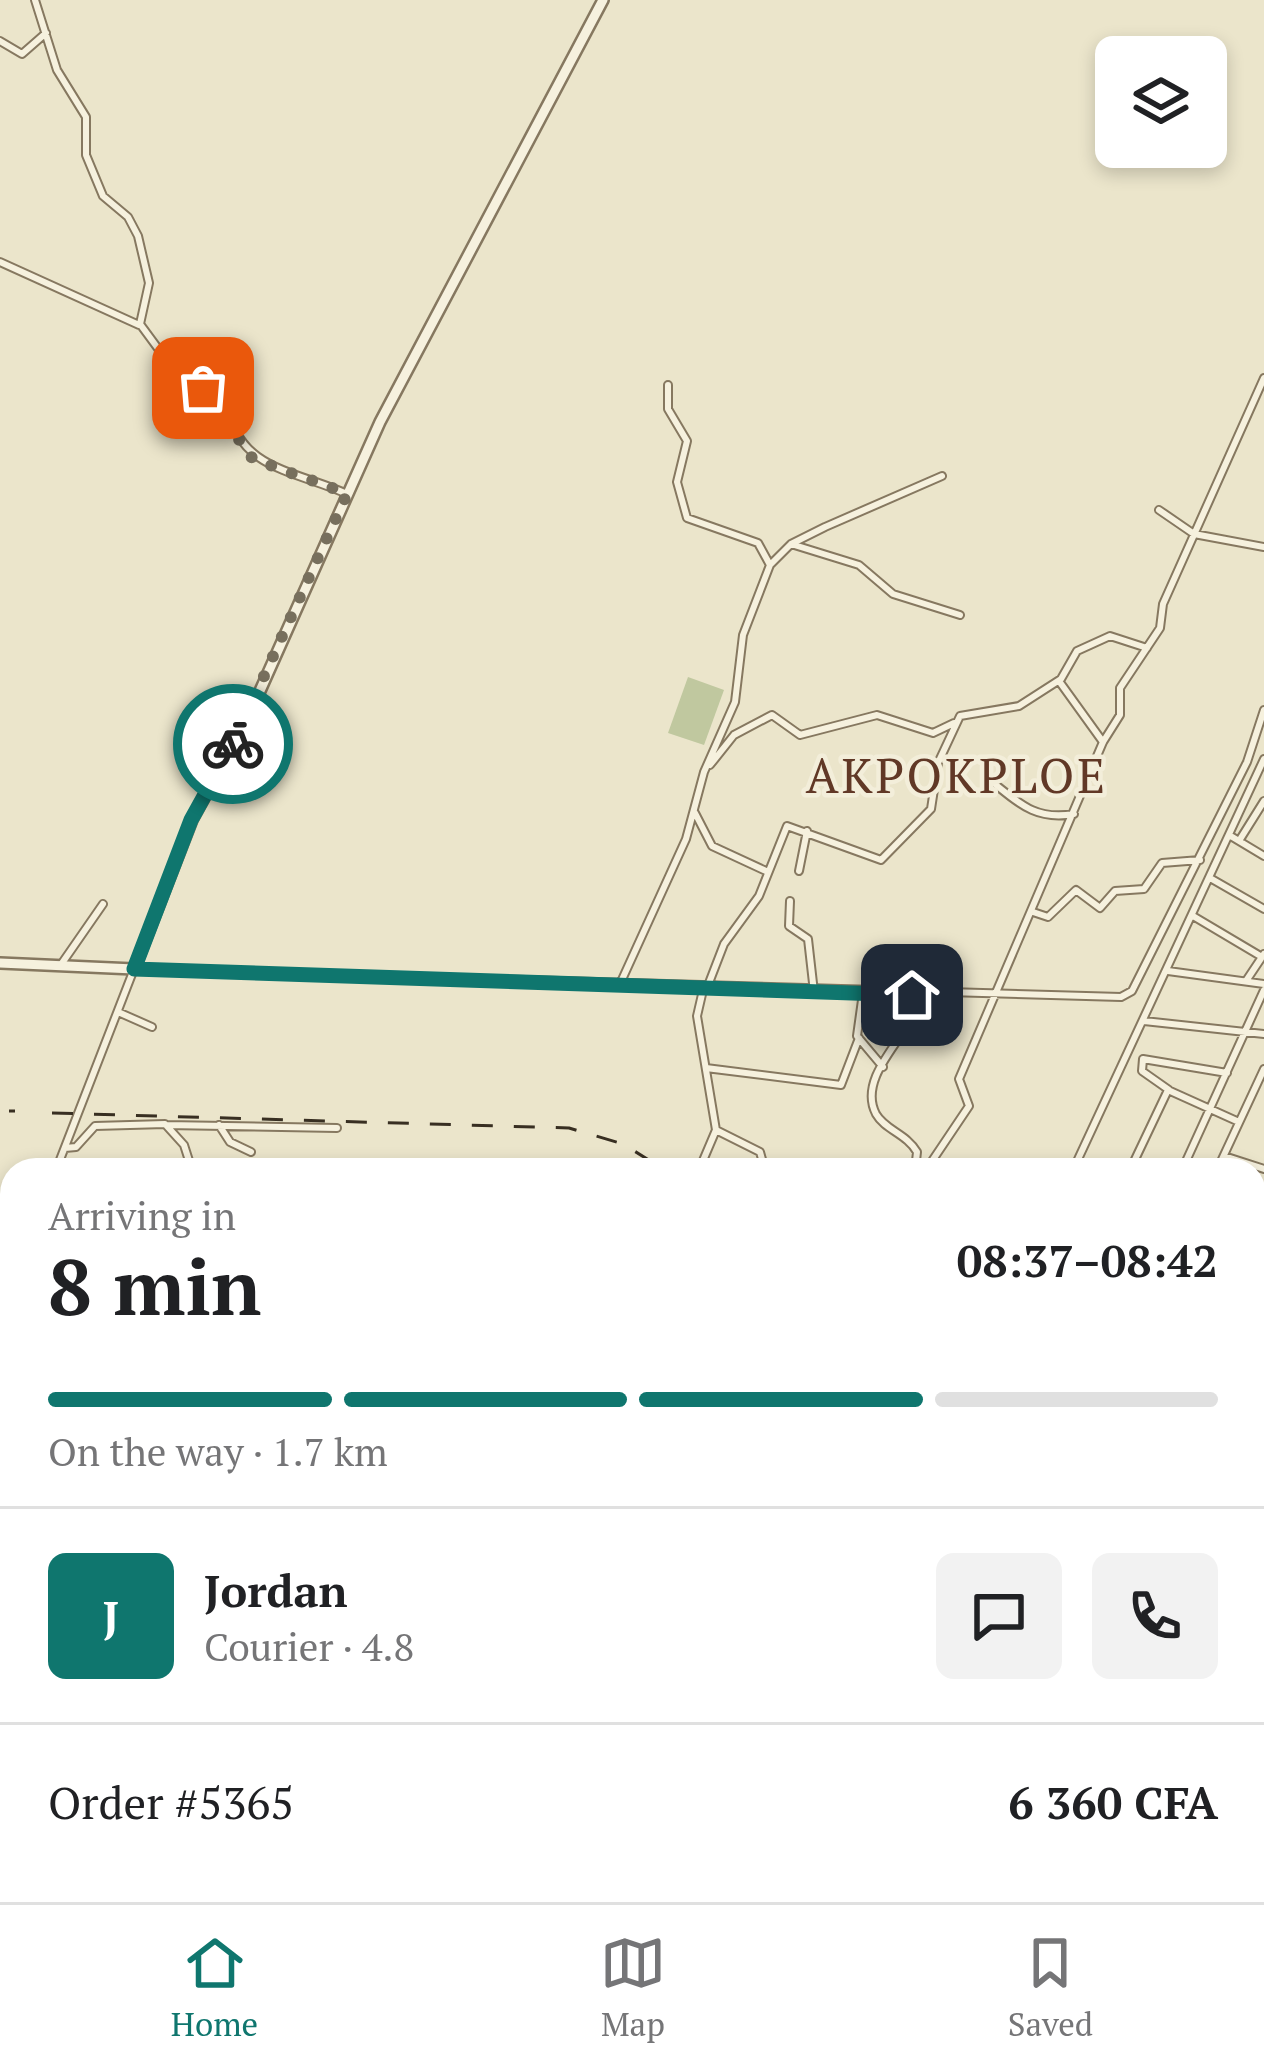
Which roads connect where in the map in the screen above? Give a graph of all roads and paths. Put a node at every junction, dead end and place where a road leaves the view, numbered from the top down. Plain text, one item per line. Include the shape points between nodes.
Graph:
1 (35, 0) edge
2 (603, 0) edge
3 (46, 33) junction
4 (0, 40) edge
5 (0, 262) edge
6 (142, 327) junction
7 (1264, 378) edge
8 (668, 385) dead end
9 (942, 476) dead end
10 (347, 494) junction
11 (1159, 510) dead end
12 (1194, 534) junction
13 (791, 544) junction
14 (1264, 548) edge
15 (770, 565) junction
16 (960, 615) dead end
17 (1148, 648) junction
18 (1059, 681) junction
19 (1264, 710) edge
20 (957, 721) junction
21 (1253, 740) junction
22 (1103, 742) junction
23 (1264, 745) edge
24 (1264, 759) edge
25 (704, 772) junction
26 (996, 785) dead end
27 (1251, 789) junction
28 (1264, 800) edge
29 (694, 809) junction
30 (1074, 814) junction
31 (808, 831) junction
32 (687, 835) junction
33 (1229, 835) junction
34 (704, 837) junction
35 (1238, 842) junction
36 (1264, 856) edge
37 (1199, 860) junction
38 (762, 868) junction
39 (800, 871) dead end
40 (1210, 878) junction
41 (790, 901) dead end
42 (103, 904) dead end
43 (1264, 909) edge
44 (1033, 912) junction
45 (1192, 916) junction
46 (1263, 955) edge
47 (0, 962) edge
48 (60, 966) junction
49 (134, 969) junction
50 (1168, 971) junction
51 (1246, 981) junction
52 (620, 986) junction
53 (1264, 987) edge
54 (705, 988) junction
55 (814, 992) junction
56 (863, 993) junction
57 (923, 995) junction
58 (994, 996) junction
59 (118, 1012) junction
60 (1144, 1021) junction
61 (152, 1027) dead end
62 (1247, 1031) junction
63 (1264, 1034) edge
64 (859, 1038) junction
65 (883, 1067) junction
66 (706, 1068) junction
67 (1264, 1069) edge
68 (1227, 1072) junction
69 (1169, 1090) junction
70 (1210, 1109) junction
71 (1239, 1122) junction
72 (166, 1125) junction
73 (219, 1125) junction
74 (337, 1127) dead end
75 (716, 1130) junction
76 (65, 1148) junction
77 (251, 1153) dead end
78 (1224, 1156) joint
79 (61, 1158) edge
80 (188, 1158) edge
81 (704, 1158) edge
82 (762, 1158) edge
83 (913, 1158) edge
84 (934, 1158) edge
85 (1079, 1158) edge
86 (1136, 1158) edge
87 (1188, 1158) edge
88 (1230, 1158) edge

1 - 3 street
2 - 10 street
3 - 4 street via 22,55
3 - 6 street via 86,117 86,155 103,196 138,236 149,283
5 - 6 street
6 - 10 street via 179,377 230,408 250,456
7 - 12 street
8 - 15 street via 668,410 687,441 677,482 687,518 758,543
9 - 13 street
10 - 49 street via 247,720 191,820
11 - 12 street
12 - 14 street
12 - 17 street
13 - 15 street
13 - 16 street via 860,565 893,594
15 - 25 street via 743,635 735,702
17 - 18 street via 1110,637 1073,654
17 - 22 street via 1120,688 1120,715
18 - 20 street via 1019,706 970,711
18 - 22 street
19 - 21 street
20 - 25 street via 933,733 877,715 800,735 772,716 734,734
20 - 31 street via 938,763 931,808 886,858
21 - 23 street
21 - 37 street
22 - 30 street
24 - 27 street
25 - 29 street
26 - 30 street via 1038,815
27 - 28 street
27 - 33 street
28 - 35 street
29 - 32 street
29 - 34 street
30 - 44 street
31 - 38 street via 787,826
31 - 39 street
32 - 34 street
32 - 52 street
33 - 35 street
33 - 40 street
34 - 38 street
35 - 36 street
37 - 44 street via 1162,862 1144,889 1115,891 1100,908 1076,890 1048,917
37 - 58 street via 1132,992 1106,999
38 - 54 street via 759,896
40 - 43 street
40 - 45 street
41 - 55 street via 789,926 808,939
42 - 48 street
44 - 58 street
45 - 46 street
45 - 50 street
46 - 51 street
47 - 48 street
48 - 49 street
49 - 52 street
49 - 59 street
50 - 51 street
50 - 60 street
51 - 53 street
52 - 54 street
53 - 62 street
54 - 55 street
54 - 66 street via 697,1016
55 - 56 street
56 - 57 street
56 - 64 street
57 - 58 street
57 - 65 street via 918,1017
58 - 84 street via 959,1079 969,1106
59 - 61 street
59 - 76 street
60 - 62 street
60 - 85 street
62 - 63 street
62 - 68 street
64 - 65 street
64 - 66 street via 841,1085
65 - 83 street via 873,1106 911,1143
66 - 75 street
67 - 71 street
68 - 69 street via 1144,1059 1142,1071
68 - 70 street
69 - 70 street
69 - 86 street
70 - 71 street
70 - 87 street
71 - 78 street
72 - 73 street
72 - 76 street via 95,1126
72 - 80 street
73 - 74 street
73 - 77 street
75 - 81 street
75 - 82 street
76 - 79 street
78 - 88 street

